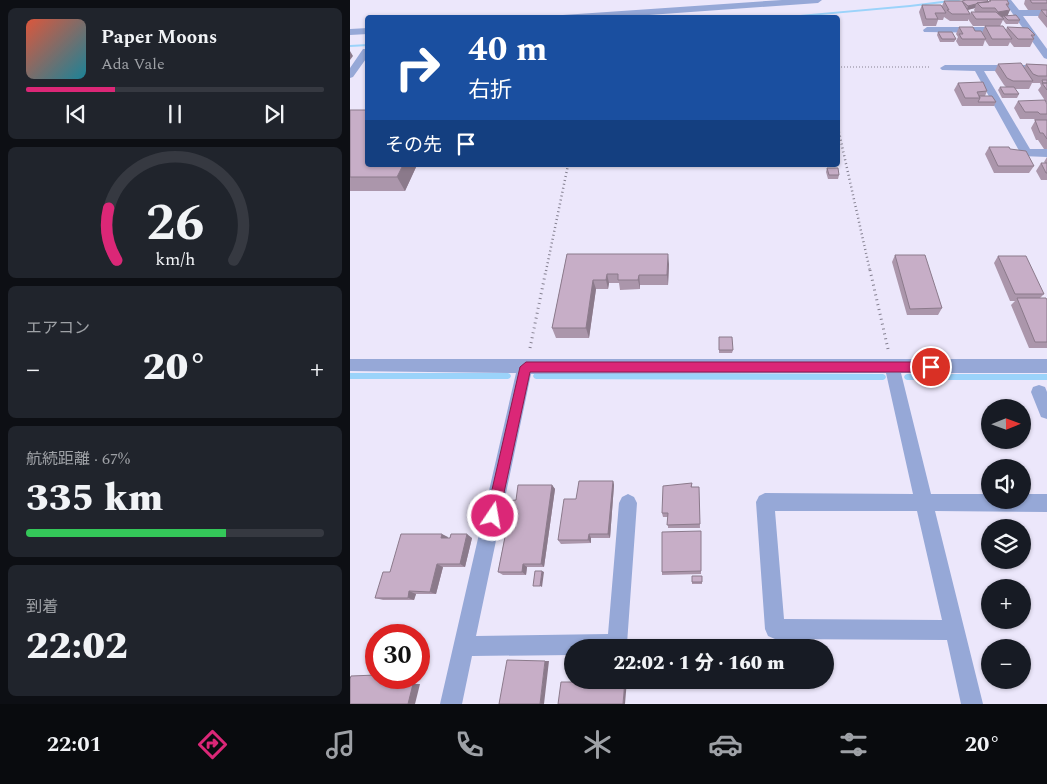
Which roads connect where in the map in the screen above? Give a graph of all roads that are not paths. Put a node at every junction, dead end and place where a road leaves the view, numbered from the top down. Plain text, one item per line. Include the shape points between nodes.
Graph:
1 (818, 0) edge
2 (1007, 0) edge
3 (1017, 13) junction
4 (1047, 13) edge
5 (606, 15) edge
6 (927, 30) edge
7 (1020, 30) junction
8 (365, 31) edge
9 (350, 32) edge
10 (365, 52) edge
11 (1047, 56) edge
12 (945, 68) road end
13 (978, 68) junction
14 (1047, 68) edge
15 (350, 75) edge
16 (1047, 153) edge
17 (350, 365) edge
18 (1047, 366) edge
19 (526, 367) junction
20 (892, 367) junction
21 (1039, 392) dead end
22 (1047, 412) edge
23 (924, 502) junction
24 (628, 503) dead end
25 (1047, 503) edge
26 (954, 630) junction
27 (464, 646) junction
28 (451, 704) edge
29 (972, 704) edge

1 - 5 street
2 - 3 street
3 - 4 street
3 - 7 street
6 - 7 street
7 - 11 street
8 - 9 street
10 - 15 street
12 - 13 street
13 - 14 street
13 - 16 street via 1026,153
17 - 19 street
18 - 20 street
19 - 20 street
19 - 27 street
20 - 23 street
21 - 22 street
23 - 25 street
23 - 26 street
23 - 26 street via 765,502 774,629
24 - 27 street via 617,644
26 - 29 street
27 - 28 street

